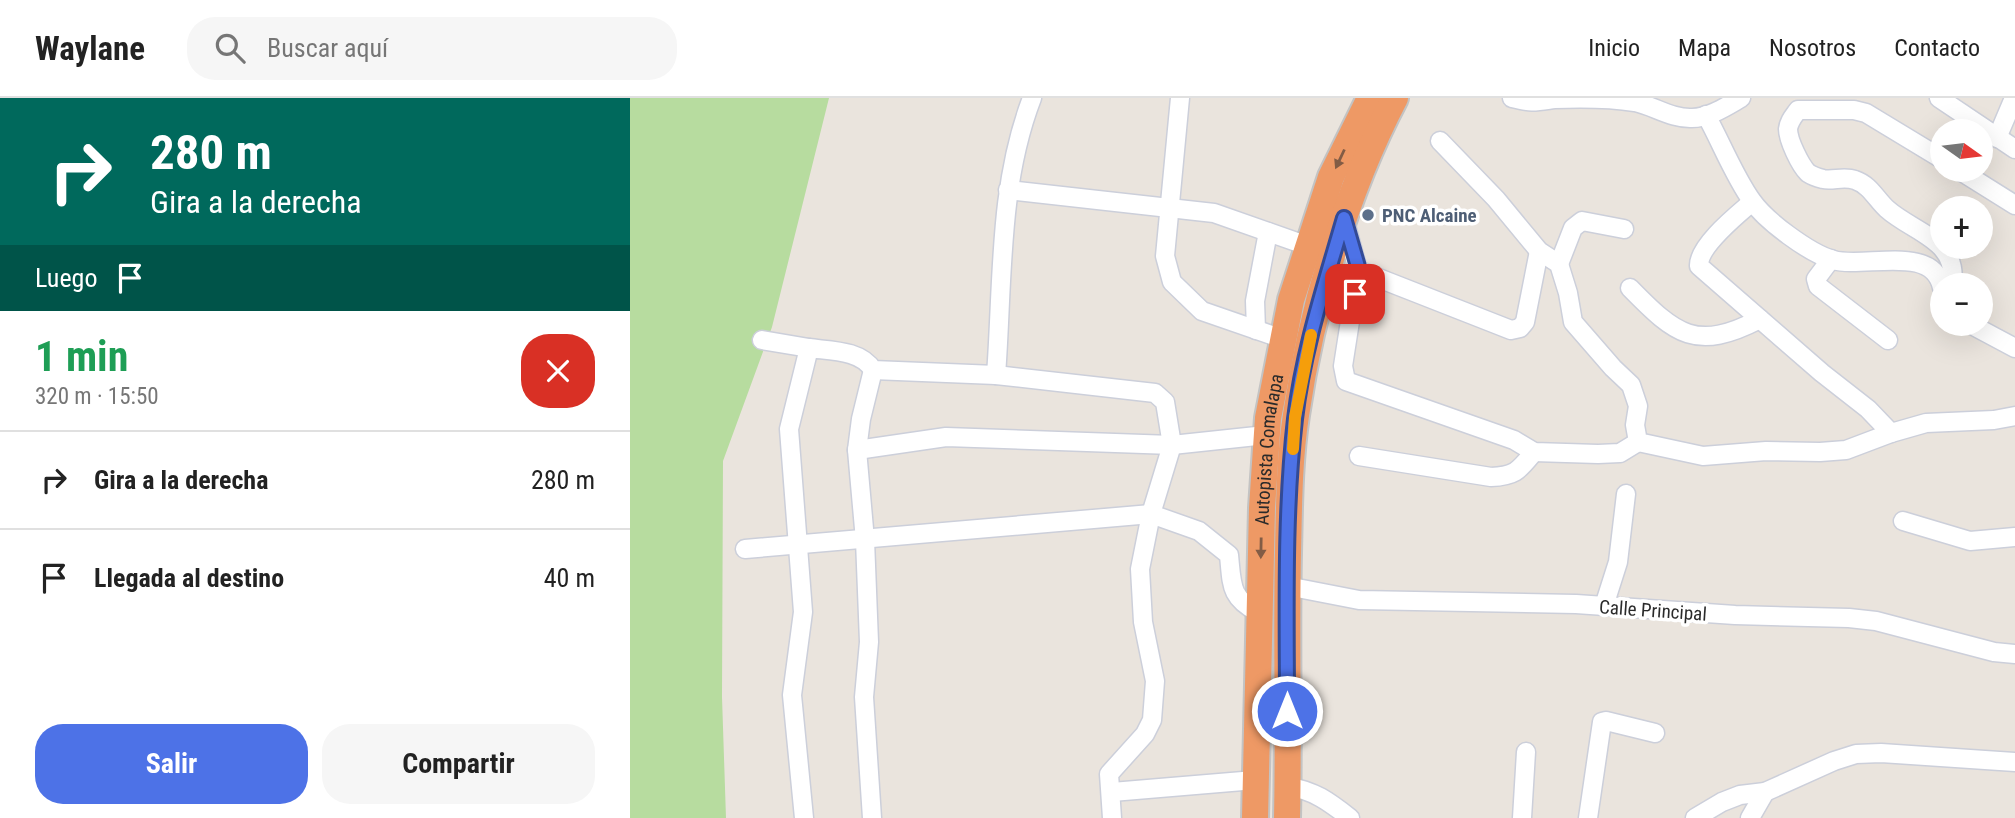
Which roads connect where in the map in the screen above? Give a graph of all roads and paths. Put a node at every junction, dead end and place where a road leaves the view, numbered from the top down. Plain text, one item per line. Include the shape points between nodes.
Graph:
1 (1032, 98) edge
2 (1180, 98) edge
3 (1370, 98) edge
4 (1395, 98) edge
5 (1512, 98) edge
6 (1741, 98) edge
7 (1939, 98) edge
8 (2014, 98) edge
9 (1553, 99) edge
10 (1706, 116) junction
11 (1997, 138) junction
12 (1440, 141) dead end
13 (2015, 149) edge
14 (1930, 152) edge
15 (1978, 182) edge
16 (1008, 190) junction
17 (1752, 202) junction
18 (2015, 205) edge
19 (1169, 209) junction
20 (1344, 218) junction
21 (1624, 229) dead end
22 (1268, 232) junction
23 (1308, 246) junction
24 (1539, 251) junction
25 (1831, 259) junction
26 (1559, 264) junction
27 (1359, 270) junction
28 (1937, 273) edge
29 (1953, 273) edge
30 (1630, 288) dead end
31 (1760, 319) junction
32 (1256, 330) junction
33 (1992, 336) edge
34 (1283, 339) junction
35 (762, 340) dead end
36 (1888, 340) dead end
37 (809, 348) junction
38 (2015, 348) edge
39 (873, 370) junction
40 (996, 375) junction
41 (2015, 416) edge
42 (1891, 433) junction
43 (1266, 435) junction
44 (1638, 442) junction
45 (1172, 444) junction
46 (857, 450) junction
47 (1534, 452) junction
48 (1359, 456) dead end
49 (1626, 494) dead end
50 (1151, 514) junction
51 (1903, 521) dead end
52 (2015, 537) edge
53 (865, 540) junction
54 (797, 543) junction
55 (745, 549) dead end
56 (1287, 586) junction
57 (1604, 606) junction
58 (1259, 612) junction
59 (2015, 654) edge
60 (1655, 733) dead end
61 (1526, 752) dead end
62 (2015, 761) edge
63 (1255, 780) junction
64 (1287, 786) junction
65 (1112, 792) junction
66 (1765, 792) junction
67 (804, 818) edge
68 (872, 818) edge
69 (1112, 818) edge
70 (1255, 818) edge
71 (1287, 818) edge
72 (1350, 818) edge
73 (1522, 818) edge
74 (1588, 818) edge
75 (1695, 818) edge
76 (1750, 818) edge

1 - 16 street via 1016,143
2 - 19 street
3 -> 23 highway, Autopista Comalapa via 1331,177
4 - 20 highway, Autopista Comalapa
5 - 9 street via 1540,103
6 - 10 street
7 - 11 street
8 - 11 street
9 - 10 street via 1609,98 1691,119
10 - 17 street
11 - 13 street
12 - 24 street
14 - 29 street via 1854,110 1798,110 1790,120 1788,133 1809,173 1825,179 1856,180 1870,189 1886,208 1926,234 1949,256
15 - 18 street
16 - 19 street
16 - 40 street
17 - 25 street via 1799,244
17 - 31 street via 1723,228 1698,261 1703,272
19 - 22 street via 1214,213
19 - 32 street via 1165,256 1172,282 1202,312
20 - 27 street
20 - 56 highway, Autopista Comalapa via 1314,323 1295,417
21 - 26 street via 1582,221 1573,228
22 - 23 street
22 - 32 street via 1255,301
23 - 34 highway, Autopista Comalapa
24 - 26 street
24 - 27 street via 1525,322 1511,330
25 - 28 street via 1847,263 1909,261
25 - 36 street via 1816,279 1818,286
26 - 44 street via 1573,322 1631,385 1638,406
27 - 47 street via 1343,366 1346,381 1514,440
30 - 31 street via 1661,320 1695,336 1717,337
31 - 42 street
32 - 34 street
33 - 38 street
34 - 43 highway, Autopista Comalapa
35 - 37 street
37 - 39 street via 855,356
37 - 54 street via 789,429
39 - 40 street
39 - 46 street
40 - 45 street via 1155,393 1165,402
41 - 42 street via 1926,424
42 - 44 street via 1846,450 1820,452 1703,456
43 - 45 street
43 -> 58 highway, Autopista Comalapa
44 - 47 street via 1620,453
45 - 46 street via 946,437
45 - 50 street
46 - 53 street
47 - 48 street via 1518,472 1491,477
49 - 57 street via 1618,562
50 - 53 street
50 - 58 street via 1199,531 1229,555 1235,593 1242,604
50 - 65 street via 1140,569 1143,622 1155,681 1152,720 1109,774
51 - 52 street via 1970,541
53 - 54 street
53 - 68 street via 869,642 864,697
54 - 55 street
54 - 67 street via 803,612 792,695
56 - 57 street, Calle Principal via 1359,600
56 - 64 highway, Autopista Comalapa
57 - 59 street, Calle Principal via 1876,621
58 - 63 highway, Autopista Comalapa
60 - 74 street via 1602,722
61 - 73 street
62 - 66 street via 1856,754
63 - 65 street
63 - 70 highway, Autopista Comalapa
64 - 71 highway, Autopista Comalapa
64 - 72 street via 1309,790
65 - 69 street
66 - 75 street via 1740,795
66 - 76 street

